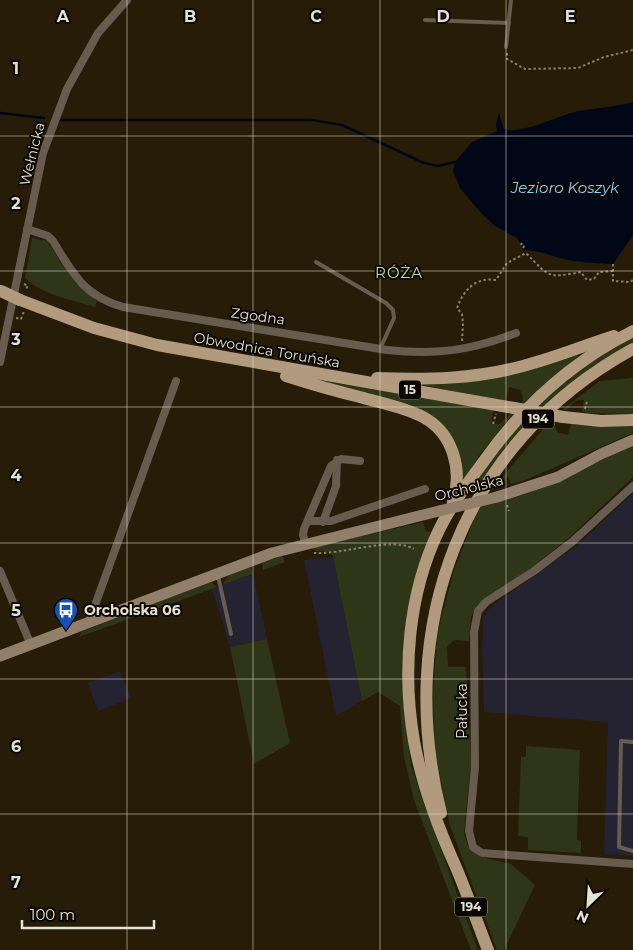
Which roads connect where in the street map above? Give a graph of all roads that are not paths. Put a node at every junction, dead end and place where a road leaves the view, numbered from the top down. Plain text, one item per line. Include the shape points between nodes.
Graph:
1 (127, 0) edge
2 (511, 0) edge
3 (425, 20) dead end
4 (509, 23) junction
5 (506, 47) road end
6 (28, 229) junction
7 (316, 262) dead end
8 (0, 291) edge
9 (633, 330) edge
10 (516, 333) dead end
11 (380, 349) junction
12 (632, 350) edge
13 (230, 360) junction
14 (0, 362) edge
15 (305, 373) junction
16 (176, 381) dead end
17 (633, 420) edge
18 (633, 440) edge
19 (337, 460) junction
20 (360, 460) dead end
21 (633, 486) edge
22 (425, 489) dead end
23 (443, 513) junction
24 (308, 521) junction
25 (323, 522) junction
26 (309, 549) junction
27 (0, 571) edge
28 (218, 574) junction
29 (89, 622) junction
30 (231, 634) dead end
31 (31, 644) junction
32 (0, 656) edge
33 (633, 742) edge
34 (631, 851) edge
35 (455, 864) junction
36 (631, 864) edge
37 (488, 950) edge

1 - 6 street, Wełnicka via 98,34 59,106 42,153
2 - 4 lane
3 - 4 lane
4 - 5 lane
6 - 11 street, Zgodna via 48,236 75,277 95,297 105,302 199,321
6 - 14 street, Wełnicka
7 - 11 lane via 393,310 394,318
8 - 13 main road, Obwodnica Toruńska / 15, bridge via 58,316 115,335
9 - 15 main road, 15 via 533,364 478,376 409,379
9 - 23 main road, 194 via 576,366 528,407
10 - 11 street, Zgodna via 463,350 420,354
12 - 35 main road, 194 via 569,392 516,444 471,510 443,579 427,651 425,700 432,771
13 - 15 main road, Obwodnica Toruńska / 15
13 - 23 main road via 408,411 429,421 447,440 456,463 455,494
15 - 17 main road, Obwodnica Toruńska / 15, bridge via 563,417
16 - 29 street
18 - 23 street, Orcholska, bridge via 558,477 501,498
19 - 20 street
19 - 24 street via 331,466
19 - 25 street via 336,486
21 - 36 street, Pałucka via 572,542 486,602 478,611 474,632 474,767 469,831 473,847 482,853
22 - 25 street, Orcholska
23 - 26 street, Orcholska
23 - 35 main road, 194 via 419,591 410,640 409,669 414,739 420,767 437,824
24 - 25 street, Orcholska
24 - 26 street via 303,533
26 - 28 street, Orcholska via 272,554
27 - 31 street
28 - 29 street, Orcholska
28 - 30 lane
29 - 31 street, Orcholska
31 - 32 street, Orcholska
33 - 34 lane via 621,742 619,847
34 - 36 lane
35 - 37 main road, 194

